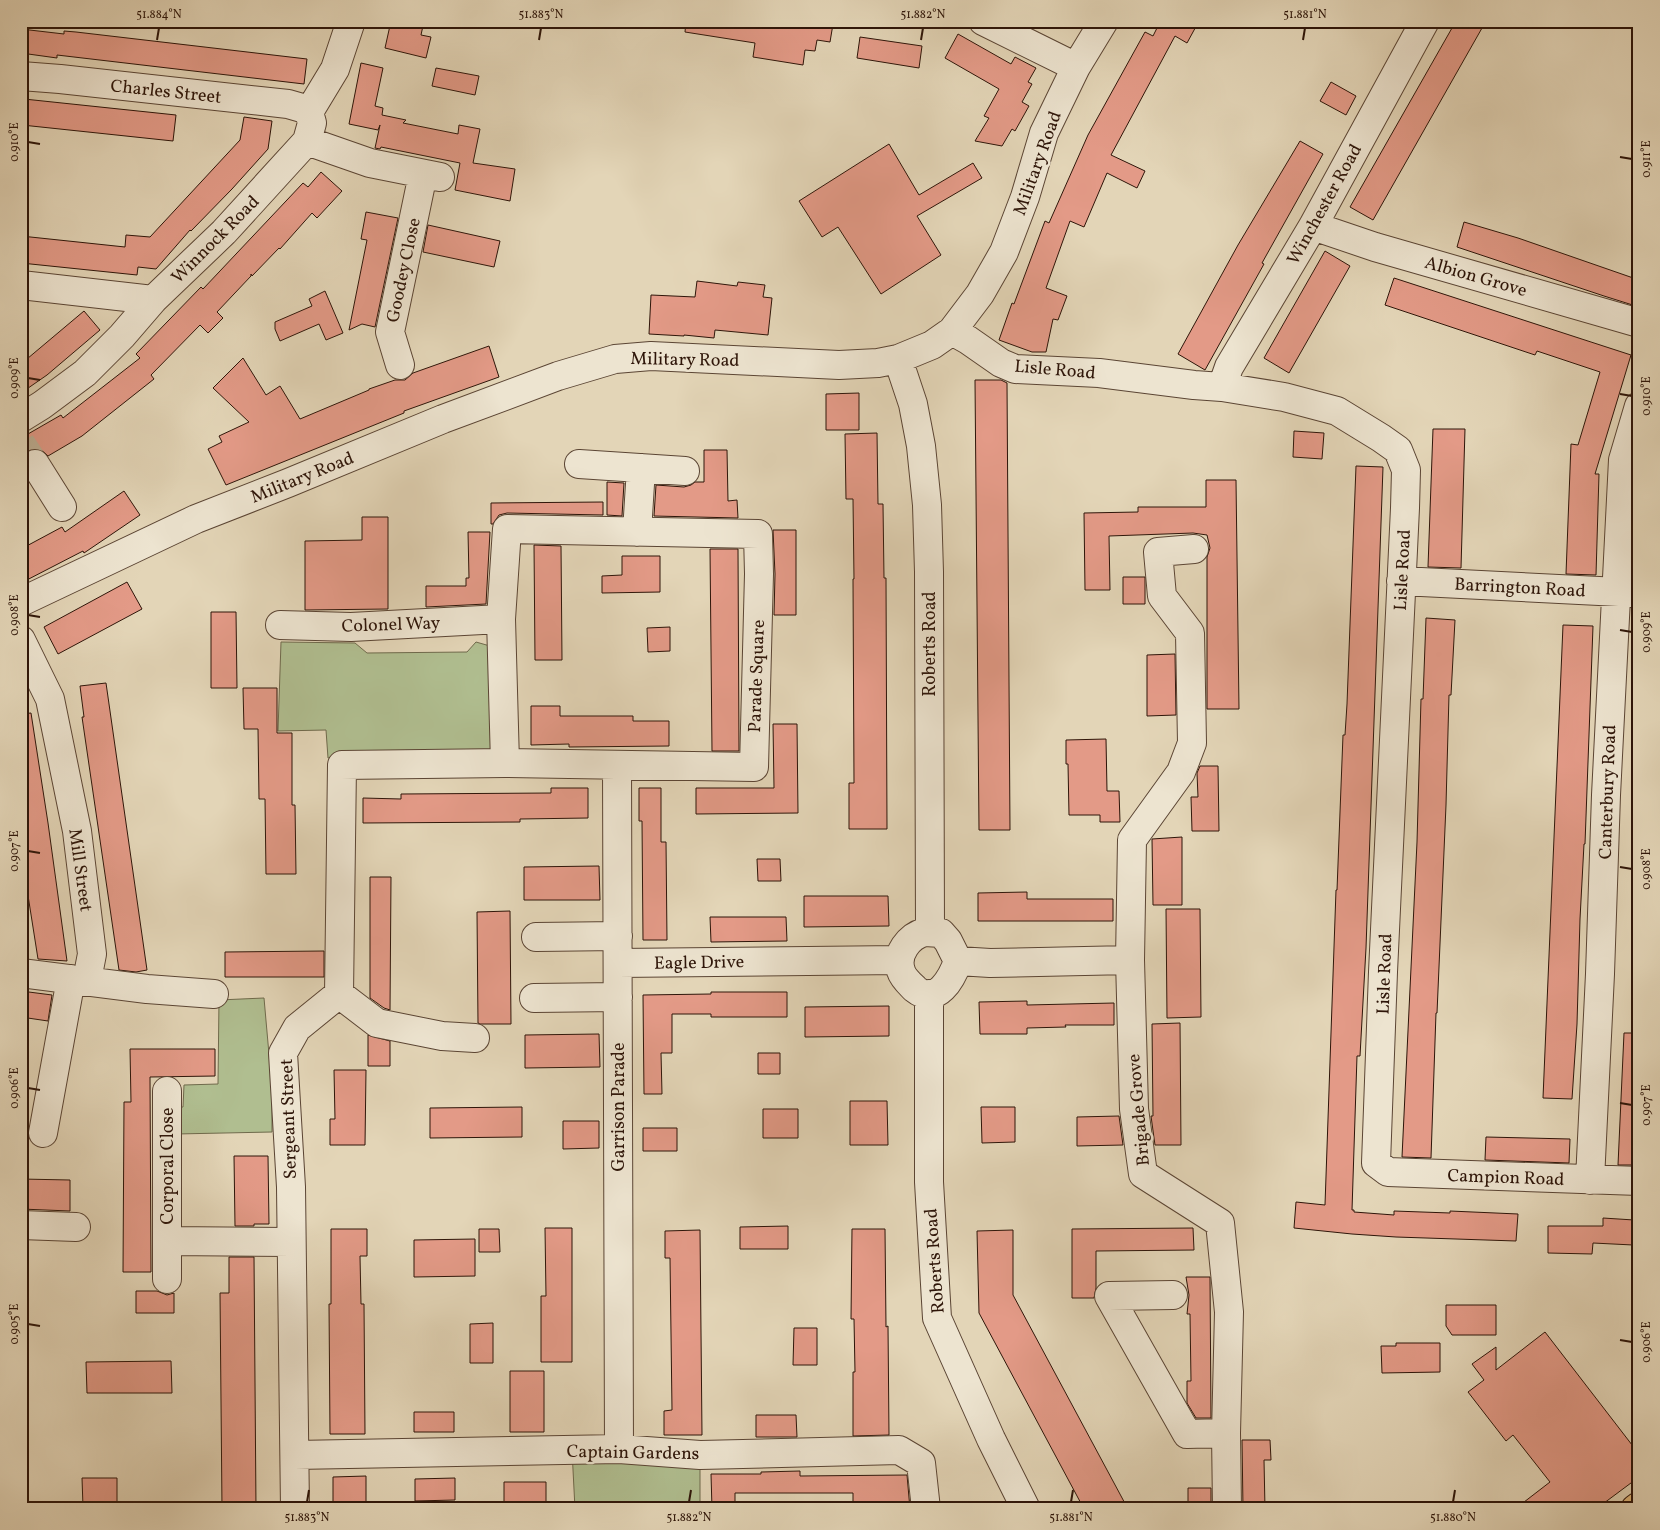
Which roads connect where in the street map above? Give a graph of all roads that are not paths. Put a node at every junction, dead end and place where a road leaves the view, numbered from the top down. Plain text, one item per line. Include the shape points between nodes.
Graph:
1 (351, 21) edge
2 (983, 21) edge
3 (1104, 21) edge
4 (1425, 21) edge
5 (1076, 68) junction
6 (21, 76) edge
7 (309, 112) junction
8 (307, 141) junction
9 (1313, 226) junction
10 (21, 285) edge
11 (153, 300) junction
12 (1639, 323) edge
13 (952, 331) junction
14 (898, 359) junction
15 (400, 365) dead end
16 (1222, 387) junction
17 (1639, 406) edge
18 (21, 418) edge
19 (35, 464) tunnel mouth
20 (579, 464) dead end
21 (641, 468) junction
22 (685, 471) dead end
23 (62, 507) dead end
24 (637, 532) junction
25 (1194, 549) dead end
26 (1402, 581) junction
27 (1628, 592) edge
28 (21, 602) edge
29 (501, 619) junction
30 (280, 625) dead end
31 (21, 640) edge
32 (505, 763) junction
33 (617, 765) junction
34 (930, 932) junction
35 (618, 936) junction
36 (536, 937) dead end
37 (899, 960) junction
38 (1130, 960) junction
39 (958, 961) junction
40 (618, 963) junction
41 (21, 973) edge
42 (79, 980) junction
43 (214, 994) dead end
44 (339, 994) junction
45 (929, 994) junction
46 (618, 997) junction
47 (534, 998) dead end
48 (475, 1038) dead end
49 (167, 1091) dead end
50 (43, 1134) dead end
51 (1376, 1163) joint
52 (1590, 1180) junction
53 (1639, 1181) edge
54 (21, 1225) edge
55 (76, 1227) dead end
56 (167, 1241) junction
57 (291, 1242) junction
58 (167, 1279) dead end
59 (1173, 1295) dead end
60 (1226, 1433) junction
61 (619, 1449) junction
62 (295, 1454) junction
63 (1639, 1506) edge
64 (295, 1509) edge
65 (926, 1509) edge
66 (1026, 1509) edge
67 (1227, 1509) edge
68 (1635, 1509) edge

1 - 7 street via 336,69
2 - 5 street
3 - 5 street, Military Road
4 - 9 street, Winchester Road
5 - 13 street, Military Road via 1044,133 1004,252 980,294
6 - 7 street, Charles Street via 288,104
7 - 8 street via 312,123
8 - 11 street, Winnock Road via 224,232
8 - 15 street, Goodey Close via 370,163 432,175 390,332
9 - 12 street, Albion Grove
9 - 16 street, Winchester Road via 1229,367
10 - 11 street
11 - 18 street, Winnock Road via 85,373
13 - 14 street, Military Road via 932,345
13 - 16 street, Lisle Road via 1015,369 1099,373
14 - 28 street, Military Road via 839,365 651,356 615,359 558,376 443,419 196,519
14 - 34 street, Roberts Road via 922,446 927,505
16 - 26 street, Lisle Road via 1337,411 1398,450 1406,470
17 - 27 street, Canterbury Road via 1623,460
19 - 23 street
20 - 21 street
21 - 22 street
21 - 24 street
24 - 29 street, Parade Square via 507,529
24 - 33 street, Parade Square via 758,534 754,768
25 - 38 street via 1158,552 1162,596 1190,633 1192,744 1181,772 1132,840
26 - 27 street, Barrington Road
26 - 51 street, Lisle Road
27 - 52 street, Canterbury Road via 1606,795
29 - 30 street, Colonel Way via 351,627
29 - 32 street, Parade Square
31 - 42 street, Mill Street via 50,699 77,831 92,954
32 - 33 street, Parade Square
32 - 44 street via 342,765
33 - 35 street, Garrison Parade
34 - 37 street via 917,934 904,948
34 - 39 street via 941,933
35 - 36 street
35 - 40 street, Garrison Parade
37 - 40 street, Eagle Drive
37 - 45 street via 901,971 910,985 920,993
38 - 39 street
38 - 60 street, Brigade Grove via 1134,1109 1143,1174 1220,1223 1229,1312
39 - 45 street via 946,985
40 - 46 street, Garrison Parade
41 - 42 street
42 - 43 street
42 - 50 street, Mill Street
44 - 48 street via 377,1023 442,1036
44 - 57 street, Sergeant Street via 297,1028 284,1053
45 - 66 street, Roberts Road via 929,1182 937,1318
46 - 47 street
46 - 61 street, Garrison Parade
49 - 56 street, Corporal Close
51 - 52 street, Campion Road via 1388,1172
52 - 53 street, Campion Road
54 - 55 street
56 - 57 street, Corporal Close
56 - 58 street, Corporal Close
57 - 62 street, Sergeant Street
59 - 60 street via 1109,1296 1187,1434
60 - 67 street, Brigade Grove
61 - 62 street, Captain Gardens
61 - 65 street, Captain Gardens via 700,1455 899,1450 921,1463
62 - 64 street, Sergeant Street
63 - 68 main road

